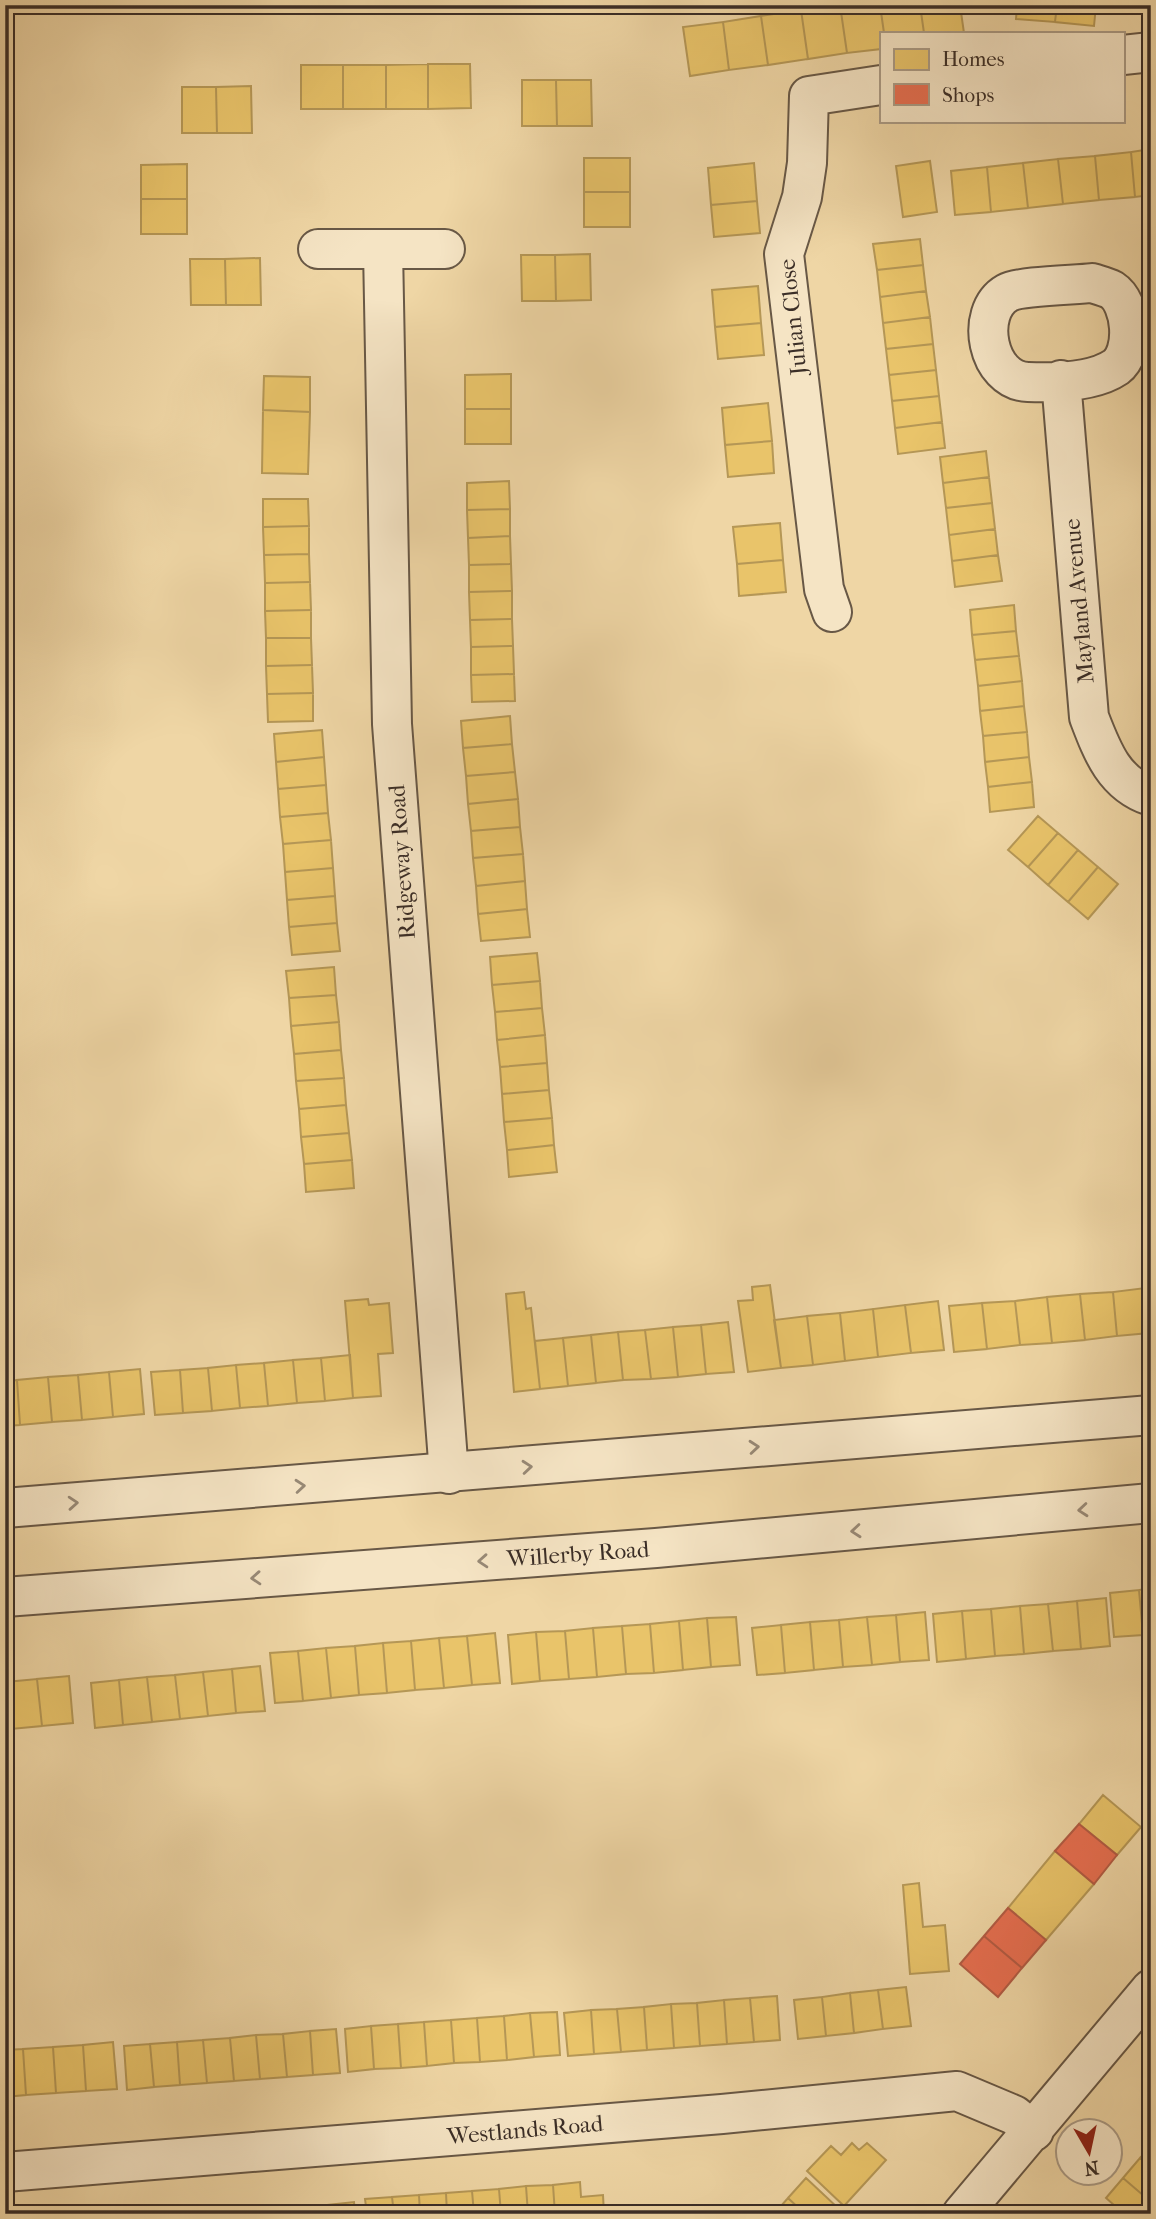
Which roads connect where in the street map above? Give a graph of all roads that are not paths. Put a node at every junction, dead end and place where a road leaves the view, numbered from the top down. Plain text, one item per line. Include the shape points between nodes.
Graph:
1 (1151, 52) edge
2 (1124, 55) edge
3 (880, 85) edge
4 (318, 249) dead end
5 (383, 249) junction
6 (445, 249) dead end
7 (1061, 380) dead end
8 (831, 612) dead end
9 (1151, 796) edge
10 (1151, 1415) edge
11 (449, 1474) junction
12 (1151, 1503) edge
13 (5, 1508) edge
14 (5, 1597) edge
15 (1151, 1989) edge
16 (1034, 2130) junction
17 (5, 2172) edge
18 (962, 2214) edge

1 - 2 street
3 - 8 street, Julian Close via 808,96 802,197 784,254 824,590
4 - 5 street
5 - 6 street
5 - 11 street, Ridgeway Road via 392,724
7 - 9 street, Mayland Avenue via 1089,717 1105,761 1136,791
11 -> 10 street
13 -> 11 street
12 -> 14 street, Willerby Road via 683,1546
15 - 16 street
16 - 17 street, Westlands Road via 1014,2115 957,2091
16 - 18 street

